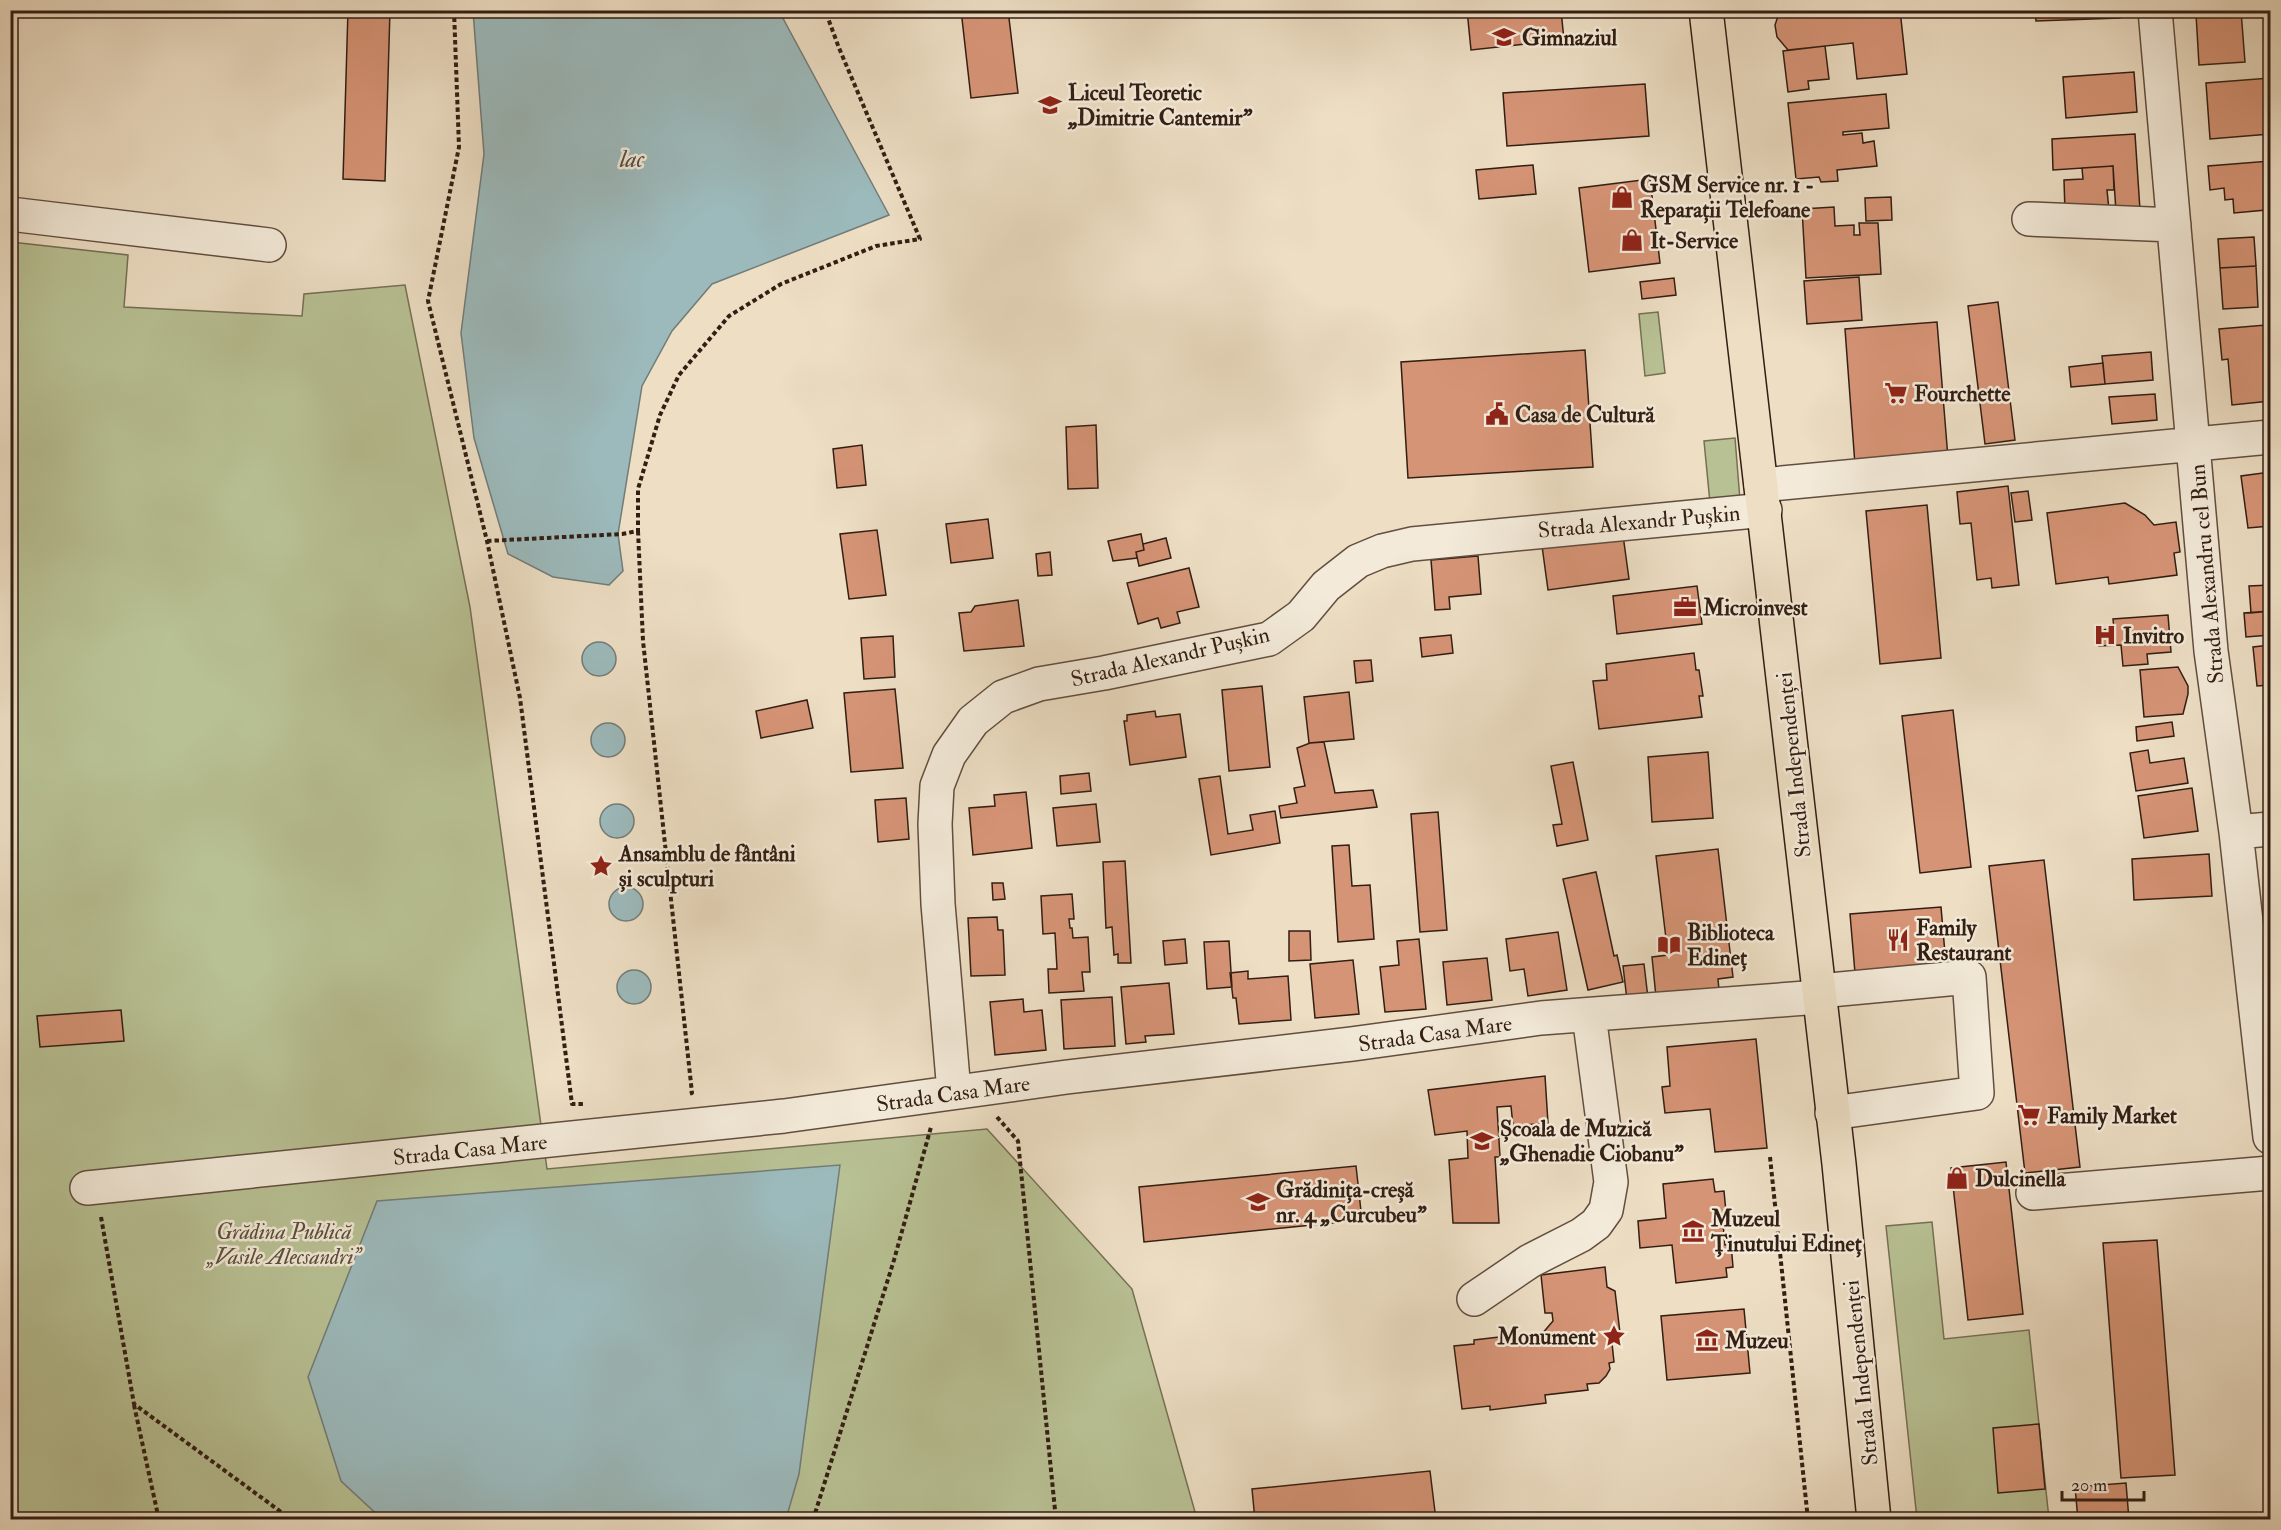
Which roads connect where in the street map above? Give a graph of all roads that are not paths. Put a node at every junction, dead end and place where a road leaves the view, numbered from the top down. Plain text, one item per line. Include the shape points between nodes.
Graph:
1 (1706, 10) edge
2 (2154, 10) edge
3 (10, 214) edge
4 (2029, 219) dead end
5 (2174, 225) junction
6 (268, 245) dead end
7 (2271, 437) edge
8 (2193, 443) junction
9 (1763, 497) junction
10 (2271, 829) edge
11 (2236, 832) junction
12 (1819, 994) junction
13 (1589, 1015) junction
14 (955, 1092) junction
15 (1832, 1113) junction
16 (2271, 1137) edge
17 (2271, 1173) edge
18 (91, 1188) road end
19 (2032, 1193) dead end
20 (1474, 1299) dead end
21 (1874, 1520) edge

1 - 9 main road, Strada Independenței
2 - 5 street, Strada Alexandru cel Bun
3 - 6 street
4 - 5 street
5 - 8 street, Strada Alexandru cel Bun
7 - 8 street, Strada Alexandr Pușkin
8 - 9 street, Strada Alexandr Pușkin
8 - 11 street, Strada Alexandru cel Bun via 2211,651
9 - 12 main road, Strada Independenței
9 - 14 street, Strada Alexandr Pușkin via 1383,551 1358,561 1326,586 1301,616 1269,639 1039,684 1003,697 973,721 949,755 937,786 938,904
10 - 11 street
11 - 16 street, Strada Alexandru cel Bun
12 - 13 street, Strada Casa Mare
12 - 15 main road, Strada Independenței
12 - 15 street, Strada Casa Mare via 1969,977 1977,1093
13 - 14 street, Strada Casa Mare
13 - 20 street via 1611,1182 1606,1210 1581,1235 1530,1261
14 - 18 street, Strada Casa Mare via 784,1116
15 - 21 main road, Strada Independenței
17 - 19 street

